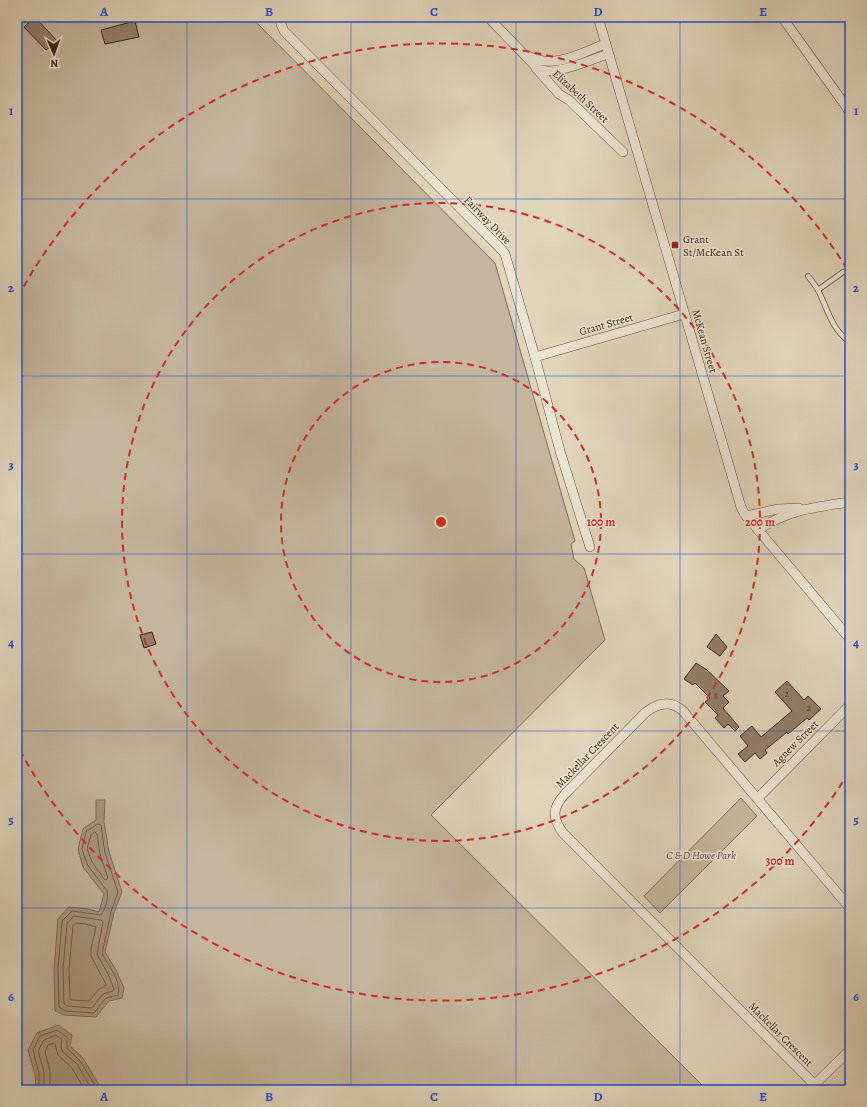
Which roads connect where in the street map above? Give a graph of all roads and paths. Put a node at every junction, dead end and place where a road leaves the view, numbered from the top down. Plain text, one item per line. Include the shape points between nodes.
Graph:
1 (280, 17) edge
2 (488, 17) edge
3 (598, 17) edge
4 (782, 17) edge
5 (605, 44) junction
6 (525, 54) junction
7 (608, 54) junction
8 (850, 112) edge
9 (623, 152) dead end
10 (843, 272) dead end
11 (808, 276) dead end
12 (818, 290) junction
13 (684, 314) junction
14 (850, 342) edge
15 (535, 357) junction
16 (850, 502) edge
17 (813, 508) junction
18 (746, 516) junction
19 (758, 530) junction
20 (590, 547) dead end
21 (850, 639) edge
22 (850, 706) edge
23 (758, 798) junction
24 (850, 908) edge
25 (850, 1050) edge
26 (814, 1088) edge

1 - 15 street, Fairway Drive via 284,31 503,251
2 - 6 street, Elizabeth Street
3 - 5 street, McKean Street
4 - 8 street
5 - 6 street, Elizabeth Street via 558,61 540,61
5 - 7 street, McKean Street
6 - 7 street, Elizabeth Street via 537,68 548,71
6 - 9 street, Elizabeth Street via 554,90 569,100
7 - 13 street, McKean Street
10 - 12 lane
11 - 12 lane
12 - 14 lane via 836,329
13 - 15 street, Grant Street
13 - 18 street, McKean Street via 740,507
15 - 20 street, Fairway Drive via 560,451
16 - 17 street
17 - 18 street via 778,509
17 - 19 street via 780,517
18 - 19 street, McKean Street
19 - 21 street, McKean Street
22 - 23 street, Agnew Street
23 - 24 street, Mackellar Crescent
23 - 26 street, Mackellar Crescent via 683,711 678,706 664,703 646,712 564,794 556,806 555,817 559,827 570,840
25 - 26 street

